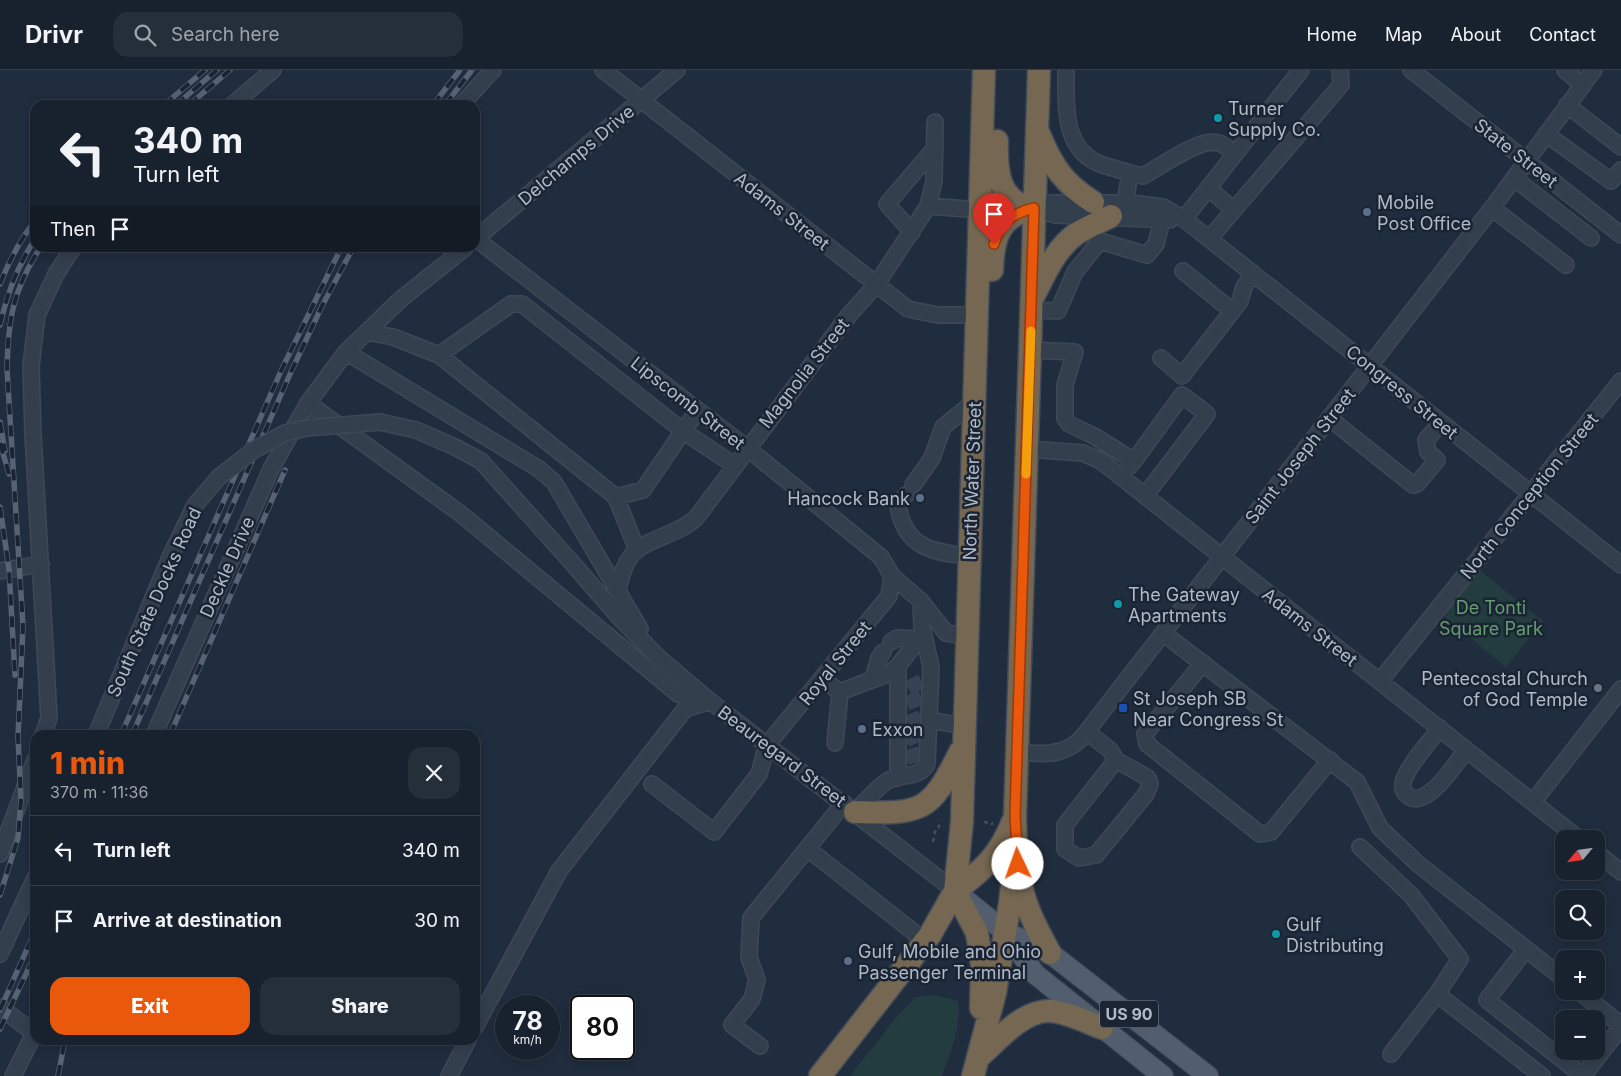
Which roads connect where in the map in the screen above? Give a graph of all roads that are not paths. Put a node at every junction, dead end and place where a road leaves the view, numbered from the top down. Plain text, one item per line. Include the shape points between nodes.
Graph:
1 (272, 70) edge
2 (493, 70) edge
3 (603, 70) edge
4 (677, 70) edge
5 (984, 70) edge
6 (991, 70) edge
7 (1039, 70) edge
8 (1066, 70) edge
9 (1301, 70) edge
10 (1340, 70) edge
11 (1411, 70) edge
12 (1565, 70) edge
13 (1594, 70) edge
14 (1582, 85) junction
15 (238, 100) edge
16 (466, 100) edge
17 (641, 100) junction
18 (1567, 105) junction
19 (935, 122) dead end
20 (1037, 131) junction
21 (1546, 134) junction
22 (1621, 147) edge
23 (935, 148) junction
24 (1235, 154) junction
25 (1526, 160) junction
26 (1621, 170) edge
27 (1130, 173) junction
28 (1514, 178) junction
29 (1208, 188) junction
30 (1093, 202) junction
31 (928, 206) junction
32 (1034, 208) junction
33 (1492, 208) junction
34 (1118, 209) junction
35 (980, 210) junction
36 (1234, 210) junction
37 (1184, 219) junction
38 (1162, 220) junction
39 (912, 232) junction
40 (480, 235) edge
41 (1621, 235) edge
42 (1591, 238) dead end
43 (1209, 239) junction
44 (480, 246) edge
45 (70, 252) edge
46 (459, 252) edge
47 (1566, 265) dead end
48 (1182, 271) dead end
49 (1253, 273) junction
50 (876, 285) junction
51 (560, 304) junction
52 (1031, 305) junction
53 (1232, 312) junction
54 (977, 315) junction
55 (546, 323) junction
56 (367, 332) junction
57 (1030, 350) junction
58 (346, 352) junction
59 (439, 355) junction
60 (1161, 358) dead end
61 (632, 360) junction
62 (1370, 365) junction
63 (618, 379) junction
64 (1621, 381) edge
65 (974, 402) junction
66 (308, 403) junction
67 (698, 410) junction
68 (1329, 418) junction
69 (1440, 424) junction
70 (972, 428) junction
71 (683, 430) junction
72 (1094, 436) junction
73 (747, 448) junction
74 (1027, 449) junction
75 (1088, 455) junction
76 (1134, 461) junction
77 (734, 465) junction
78 (1121, 477) junction
79 (1531, 494) junction
80 (1145, 496) junction
81 (616, 497) junction
82 (637, 550) junction
83 (971, 556) junction
84 (1222, 557) junction
85 (41, 564) junction
86 (574, 565) joint
87 (1621, 565) edge
88 (0, 571) edge
89 (892, 576) junction
90 (618, 590) junction
91 (921, 601) junction
92 (1163, 633) junction
93 (921, 636) junction
94 (967, 636) junction
95 (658, 657) junction
96 (1203, 663) junction
97 (898, 666) junction
98 (873, 678) junction
99 (822, 679) junction
100 (1380, 681) junction
101 (1621, 689) edge
102 (840, 692) junction
103 (710, 701) junction
104 (926, 723) junction
105 (1440, 728) junction
106 (45, 730) edge
107 (98, 730) edge
108 (156, 730) edge
109 (1087, 732) junction
110 (964, 736) junction
111 (835, 743) dead end
112 (767, 745) junction
113 (1466, 750) junction
114 (1017, 752) junction
115 (1116, 760) junction
116 (1330, 760) junction
117 (30, 773) edge
118 (898, 778) junction
119 (652, 784) dead end
120 (1533, 802) junction
121 (849, 808) junction
122 (1015, 816) junction
123 (1568, 830) edge
124 (1360, 847) dead end
125 (808, 850) junction
126 (1016, 850) junction
127 (0, 854) edge
128 (1605, 859) edge
129 (1621, 872) edge
130 (30, 889) edge
131 (955, 892) junction
132 (1004, 931) junction
133 (925, 941) junction
134 (1526, 949) junction
135 (1050, 952) junction
136 (0, 954) edge
137 (1555, 972) edge
138 (1437, 994) junction
139 (1590, 1000) edge
140 (0, 1007) edge
141 (480, 1018) edge
142 (1621, 1026) edge
143 (30, 1028) edge
144 (1102, 1028) junction
145 (30, 1042) edge
146 (465, 1045) edge
147 (760, 1046) dead end
148 (1391, 1054) dead end
149 (976, 1066) edge
150 (13, 1076) edge
151 (449, 1076) edge
152 (820, 1076) edge
153 (1163, 1076) edge
154 (1208, 1076) edge
155 (1542, 1076) edge
156 (1583, 1076) edge

1 - 15 street
2 - 16 street
3 - 17 street, Adams Street
4 - 17 street, Delchamps Drive
5 - 35 highway, North Water Street
6 - 32 highway via 997,97 998,176 1014,201
7 - 20 highway
8 - 27 street via 1066,114 1074,143 1098,163
9 - 24 street
10 - 36 street via 1340,85
11 - 25 street, State Street
12 - 14 street
13 - 14 street, Saint Joseph Street
14 - 18 street, Saint Joseph Street
17 - 40 street, Delchamps Drive
17 - 50 street, Adams Street
18 - 21 street, Saint Joseph Street
18 - 22 street
19 - 23 street, Magnolia Street
20 - 30 highway via 1061,177
20 - 32 highway
21 - 25 street, Saint Joseph Street
21 - 26 street via 1611,181
23 - 31 street, Magnolia Street via 934,181
23 - 39 street via 887,204
24 - 27 street via 1219,143 1208,143 1194,147 1143,176
24 - 29 street
25 - 28 street, Saint Joseph Street
25 - 41 street, State Street
27 - 34 street
28 - 33 street, Saint Joseph Street
28 - 42 street
29 - 36 street
29 - 37 street
30 - 32 street, Congress Street via 1050,203
30 - 34 street, Congress Street
31 - 35 street
31 - 39 street, Magnolia Street
32 - 34 street, Congress Street via 1055,215
32 - 52 highway
32 - 70 highway via 1010,216 994,244 988,377
33 - 47 street
33 - 62 street, Saint Joseph Street
34 - 37 street, Congress Street via 1163,207
34 - 38 street, Congress Street
34 - 52 highway via 1066,242 1046,272
35 - 54 highway, North Water Street
36 - 43 street
37 - 38 street, Congress Street
37 - 43 street, Congress Street
38 - 52 street via 1156,244 1147,255 1100,241 1075,272 1058,311
39 - 50 street, Magnolia Street
43 - 49 street, Congress Street
44 - 51 street, Lipscomb Street
45 - 85 street via 56,274 37,316 31,366
46 - 56 street, Delchamps Drive via 401,299
48 - 53 street
49 - 53 street
49 - 62 street, Congress Street
50 - 54 street, Adams Street via 908,310 938,315
50 - 73 street, Magnolia Street via 849,315
51 - 55 street
51 - 61 street, Lipscomb Street
52 - 57 highway
53 - 60 street via 1182,376
54 - 65 highway, North Water Street
55 - 59 street via 522,304 511,304
55 - 63 street
56 - 58 street, Delchamps Drive
56 - 59 street via 393,337
57 - 72 street via 1075,352 1064,385 1065,418 1069,424
57 - 74 highway
58 - 66 street, Delchamps Drive
58 - 90 street via 539,469 554,482
59 - 81 street
61 - 63 street
61 - 67 street, Lipscomb Street
62 - 68 street, Saint Joseph Street
62 - 69 street, Congress Street
63 - 71 street
64 - 79 street, North Conception Street
65 - 70 highway, North Water Street
65 - 83 street via 943,427 932,458 898,505 900,521 921,546 942,554
66 - 103 street via 461,514 678,694
66 - 108 street, Deckle Drive via 271,469
67 - 71 street
67 - 73 street, Lipscomb Street
68 - 69 street via 1413,485 1437,460 1428,452 1426,440
68 - 84 street, Saint Joseph Street
69 - 79 street, Congress Street
70 - 83 highway, North Water Street
71 - 77 street
71 - 81 street via 643,490
72 - 75 street
72 - 76 street
73 - 77 street, Magnolia Street
73 - 89 street, Lipscomb Street via 881,557
74 - 75 street, Adams Street
74 - 114 highway
75 - 78 street, Adams Street
76 - 78 street
76 - 80 street via 1182,395 1206,414
77 - 82 street, Magnolia Street via 691,523
78 - 80 street, Adams Street
79 - 87 street, Congress Street
79 - 100 street, North Conception Street
80 - 84 street, Adams Street
81 - 82 street
82 - 90 street via 624,567
83 - 94 highway, North Water Street
84 - 92 street, Saint Joseph Street
84 - 100 street, Adams Street
85 - 88 street
85 - 106 street via 49,718
86 - 95 street, Beauregard Street
86 - 107 street, South State Docks Road, bridge via 481,461 455,447 416,430 380,422 285,433 254,450 219,477 195,505
89 - 91 street, Lipscomb Street
89 - 99 street, Royal Street via 889,596
90 - 95 street
91 - 93 street
91 - 94 street, Lipscomb Street via 946,633
92 - 96 street
92 - 109 street, Saint Joseph Street
93 - 97 street
93 - 98 street via 897,638 879,658
93 - 104 street via 930,667
94 - 110 highway, North Water Street
95 - 103 street, Beauregard Street
96 - 116 street
96 - 116 street via 1145,734 1147,744 1260,834 1272,832
97 - 98 street via 890,673
97 - 118 street via 903,698 902,760
98 - 102 street
99 - 102 street
99 - 112 street, Royal Street
100 - 105 street, Adams Street
101 - 120 street
102 - 111 street
103 - 112 street, Beauregard Street
103 - 141 street via 685,709 559,871
104 - 110 street
104 - 118 street via 924,751 927,764 923,770
105 - 113 street, Adams Street
105 - 113 street via 1406,774 1403,783 1407,795 1413,799 1434,790
109 - 114 street, Saint Joseph Street via 1074,746 1058,753
109 - 115 street via 1110,750
110 - 121 highway via 944,784 929,801 910,811
110 - 131 highway, North Water Street via 962,821
112 - 119 street via 759,774 714,832
112 - 121 street, Beauregard Street
113 - 120 street, Adams Street
114 - 122 highway
115 - 115 street via 1065,824 1065,849 1079,858 1096,855 1146,794 1150,784 1148,778
116 - 134 street via 1357,782 1380,828 1418,864
117 - 127 street
118 - 121 street via 889,780
120 - 123 street, Adams Street
121 - 125 street
121 - 131 street, Beauregard Street
122 - 126 highway
122 - 131 highway via 990,864
124 - 138 street via 1411,895 1460,959
125 - 133 street
125 - 147 street via 751,918 749,957 757,980 752,999 732,1025
126 - 132 highway
126 - 135 highway via 1027,904
128 - 129 street
130 - 136 street
131 - 132 main road, Beauregard Street
131 - 133 highway
131 - 149 highway via 977,933 982,965
132 - 135 main road, Beauregard Street / US 90
132 - 144 main road, Beauregard Street via 1036,974
132 - 149 highway via 995,993
133 - 152 highway
134 - 137 street
134 - 156 street via 1487,1000
135 - 154 main road, Beauregard Street / US 90
138 - 148 street
138 - 155 street
139 - 142 street
140 - 143 street
142 - 156 street
144 - 149 highway, US 90 via 1060,1012 1034,1014 1015,1025
144 - 153 main road, Beauregard Street / US 90
145 - 150 street
146 - 151 street

